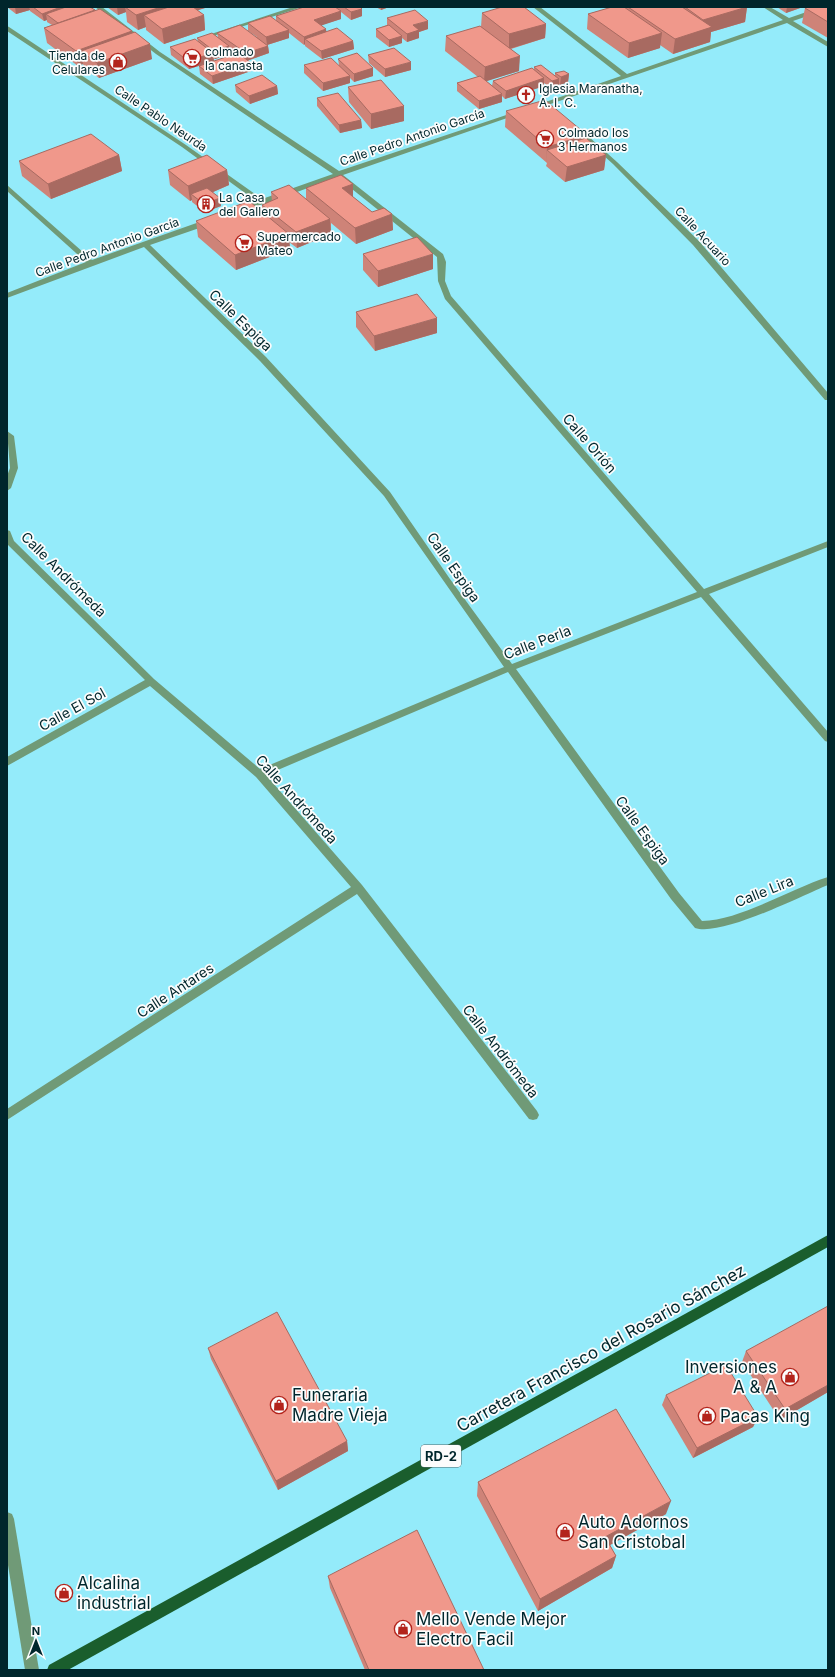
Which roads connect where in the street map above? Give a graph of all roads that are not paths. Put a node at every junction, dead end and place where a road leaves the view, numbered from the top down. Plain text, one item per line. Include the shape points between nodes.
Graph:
1 (98, 7) edge
2 (299, 7) edge
3 (536, 7) edge
4 (766, 7) edge
5 (827, 7) edge
6 (788, 21) junction
7 (7, 28) edge
8 (195, 40) edge
9 (828, 46) edge
10 (165, 50) dead end
11 (158, 52) junction
12 (626, 76) junction
13 (570, 123) edge
14 (338, 174) junction
15 (7, 187) edge
16 (262, 202) junction
17 (233, 212) edge
18 (218, 218) edge
19 (145, 244) junction
20 (92, 263) junction
21 (7, 296) edge
22 (828, 398) edge
23 (7, 434) edge
24 (7, 488) edge
25 (7, 533) edge
26 (828, 544) edge
27 (703, 594) junction
28 (510, 668) junction
29 (151, 681) junction
30 (828, 738) edge
31 (7, 762) edge
32 (259, 774) junction
33 (828, 880) edge
34 (358, 888) junction
35 (710, 926) joint
36 (7, 1115) edge
37 (533, 1115) dead end
38 (828, 1241) edge
39 (7, 1519) edge
40 (32, 1670) edge
41 (54, 1670) edge

1 - 11 street, Calle Orión
2 - 8 street
3 - 12 street
4 - 6 street
5 - 6 street, Calle Pedro Antonio García
6 - 9 street
6 - 12 street, Calle Pedro Antonio García
7 - 16 street, Calle Pablo Neurda via 184,146
10 - 11 street
11 - 14 street, Calle Orión
12 - 14 street, Calle Pedro Antonio García via 551,105
13 - 22 street, Calle Acuario via 615,163 696,243
14 - 16 street, Calle Pedro Antonio García
14 - 27 street, Calle Orión via 442,257 441,276 444,292
15 - 20 street
16 - 17 street, Calle Pedro Antonio García
18 - 19 street, Calle Pedro Antonio García
19 - 20 street, Calle Pedro Antonio García
19 - 28 street, Calle Espiga via 262,359 387,494
20 - 21 street, Calle Pedro Antonio García
23 - 24 street via 10,436 14,468
25 - 29 street, Calle Andrómeda via 10,542
26 - 27 street, Calle Perla
27 - 28 street, Calle Perla
27 - 30 street, Calle Orión
28 - 32 street, Calle Perla
28 - 35 street, Calle Espiga via 679,901 699,926
29 - 31 street, Calle El Sol
29 - 32 street, Calle Andrómeda
32 - 34 street, Calle Andrómeda
33 - 35 street, Calle Lira
34 - 36 street, Calle Antares
34 - 37 street, Calle Andrómeda
38 - 41 main road, Carretera Francisco del Rosario Sánchez / RD-2
39 - 40 street

